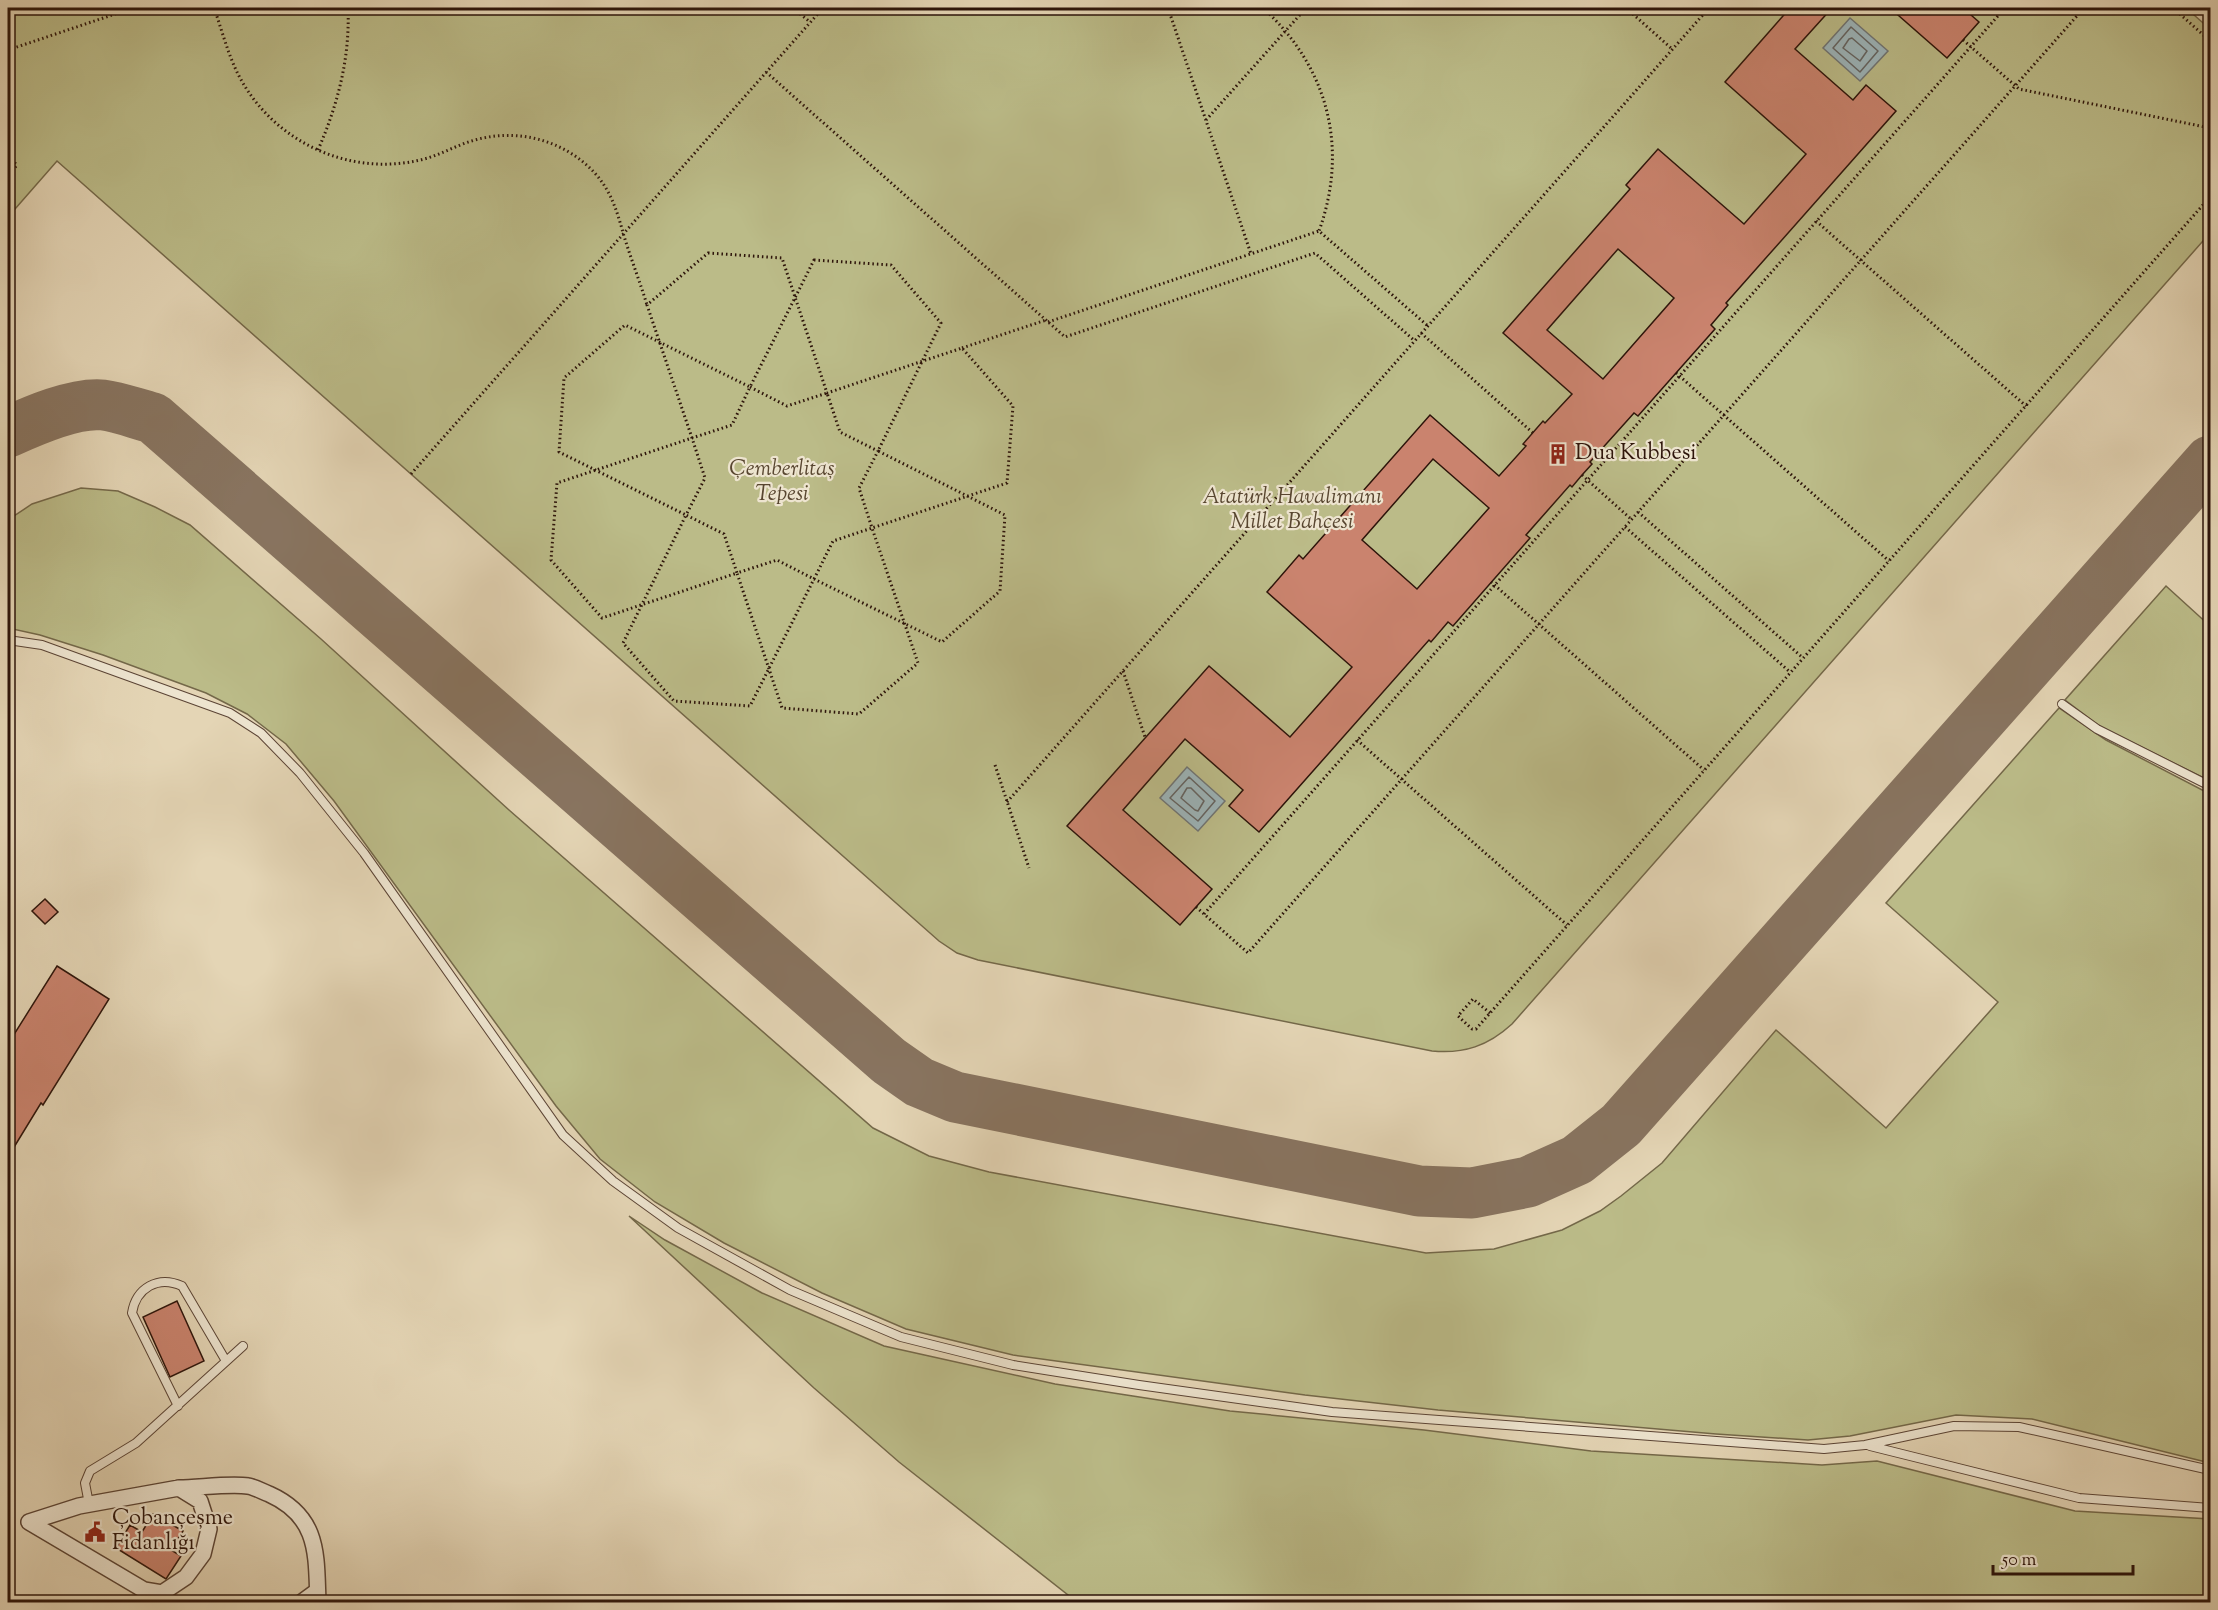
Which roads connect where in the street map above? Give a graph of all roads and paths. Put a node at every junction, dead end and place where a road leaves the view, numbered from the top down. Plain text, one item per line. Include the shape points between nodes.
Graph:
1 (133, 8) edge
2 (214, 8) edge
3 (348, 8) edge
4 (793, 8) edge
5 (823, 8) edge
6 (1168, 8) edge
7 (1263, 8) edge
8 (1306, 8) edge
9 (1626, 8) edge
10 (1709, 8) edge
11 (1774, 8) edge
12 (2005, 8) edge
13 (2084, 8) edge
14 (2173, 8) edge
15 (1788, 10) dead end
16 (810, 22) junction
17 (1286, 30) junction
18 (1963, 40) dead end
19 (2211, 41) edge
20 (1970, 46) junction
21 (1672, 49) junction
22 (8, 50) edge
23 (766, 72) junction
24 (2014, 86) junction
25 (1206, 120) junction
26 (2211, 128) edge
27 (318, 150) junction
28 (8, 156) edge
29 (8, 176) edge
30 (2211, 197) edge
31 (1816, 221) junction
32 (1319, 231) junction
33 (623, 234) junction
34 (1251, 254) junction
35 (1861, 260) junction
36 (795, 297) junction
37 (647, 305) junction
38 (1047, 321) junction
39 (1428, 326) junction
40 (1421, 333) junction
41 (1415, 341) junction
42 (660, 343) junction
43 (962, 348) junction
44 (923, 361) junction
45 (1678, 374) junction
46 (750, 387) junction
47 (827, 393) junction
48 (2026, 406) junction
49 (1724, 415) junction
50 (1533, 433) dead end
51 (692, 438) junction
52 (878, 451) junction
53 (596, 470) junction
54 (411, 474) dead end
55 (1582, 475) dead end
56 (1587, 480) junction
57 (968, 496) junction
58 (1638, 512) junction
59 (687, 515) junction
60 (1631, 519) junction
61 (1625, 527) junction
62 (872, 528) junction
63 (1889, 561) junction
64 (737, 573) junction
65 (814, 579) junction
66 (1493, 584) junction
67 (642, 605) junction
68 (904, 624) junction
69 (1539, 624) junction
70 (8, 640) edge
71 (1803, 658) junction
72 (769, 669) junction
73 (1123, 671) junction
74 (1790, 673) junction
75 (2062, 704) dead end
76 (1145, 737) dead end
77 (1358, 740) junction
78 (995, 765) dead end
79 (1704, 770) junction
80 (1402, 779) junction
81 (2211, 786) edge
82 (1007, 802) junction
83 (1029, 868) dead end
84 (1196, 907) dead end
85 (1204, 914) junction
86 (1568, 925) junction
87 (1490, 1013) junction
88 (243, 1346) dead end
89 (226, 1361) junction
90 (178, 1406) junction
91 (1865, 1445) junction
92 (2211, 1470) edge
93 (179, 1488) junction
94 (89, 1504) junction
95 (2211, 1508) edge
96 (317, 1597) edge
97 (302, 1602) edge

1 - 22 path
2 - 27 path via 233,63 254,99 282,129
3 - 27 path via 342,82
4 - 16 path
5 - 16 path
6 - 25 path
7 - 17 path
8 - 17 path
9 - 21 path
10 - 21 path
11 - 15 path
12 - 20 path
13 - 24 path
14 - 19 path
16 - 23 path
17 - 25 path
17 - 32 path via 1313,71 1330,126 1332,183
18 - 20 path
20 - 24 path
20 - 31 path
21 - 39 path
23 - 33 path
23 - 38 path
24 - 26 path
24 - 35 path
25 - 34 path
27 - 33 path via 355,162 394,164 432,157 484,137 534,138 570,153 593,172 611,196
28 - 29 path via 17,165
30 - 48 path
31 - 35 path
31 - 45 path
32 - 34 path
32 - 39 path
33 - 37 path
33 - 54 path
34 - 38 path
35 - 48 path
35 - 49 path
36 - 37 path via 782,258 708,253
36 - 44 path via 814,260 891,265 941,323
36 - 46 path
36 - 47 path
37 - 42 path
38 - 41 path via 1065,337 1315,253
38 - 43 path
39 - 40 path
40 - 41 path
40 - 50 path
41 - 73 path
42 - 46 path
42 - 51 path
42 - 53 path via 625,325 564,378 559,452
43 - 44 path
43 - 57 path via 1013,406 1007,483
44 - 47 path
44 - 52 path
45 - 49 path
45 - 56 path
46 - 47 path via 787,406
46 - 51 path via 732,425
47 - 52 path via 840,432
48 - 63 path
49 - 58 path
49 - 63 path
51 - 53 path
51 - 59 path via 705,478
52 - 57 path
52 - 62 path via 859,488
53 - 59 path
53 - 67 path via 557,483 551,560 602,618
55 - 56 path
56 - 60 path
56 - 66 path
57 - 62 path
57 - 68 path via 1005,514 1000,591 942,642
58 - 60 path
58 - 71 path
59 - 64 path via 724,534
59 - 67 path
60 - 61 path
61 - 69 path
61 - 74 path
62 - 65 path via 833,541
62 - 68 path
63 - 71 path
64 - 65 path via 777,560
64 - 67 path
64 - 72 path
65 - 68 path
65 - 72 path
66 - 69 path
66 - 77 path
67 - 72 path via 623,643 674,701 750,706
68 - 72 path via 918,663 859,714 782,708
69 - 79 path
69 - 80 path
70 - 91 lane via 42,645 230,713 261,733 300,773 364,853 563,1135 613,1181 678,1228 790,1290 901,1337 1013,1365 1173,1390 1332,1412 1487,1425 1772,1447 1824,1449
71 - 74 path
73 - 76 path
73 - 82 path
74 - 79 path
75 - 81 lane via 2097,729
77 - 80 path
77 - 85 path
78 - 82 path
79 - 86 path
80 - 85 path via 1248,953
80 - 86 path
82 - 83 path
84 - 85 path
86 - 87 path
87 - 87 path via 1474,1029 1458,1016 1473,999
88 - 89 lane
89 - 90 lane
89 - 90 lane via 182,1286 160,1282 146,1288 136,1299 132,1313
90 - 94 lane via 136,1443 90,1471 85,1483
91 - 92 lane via 1954,1426 2019,1427
91 - 95 lane via 2079,1498
93 - 94 street
93 - 94 street via 200,1501 208,1529 203,1554 186,1577 162,1593 144,1590 29,1522
93 - 96 street via 249,1486 279,1499 300,1514 313,1538
96 - 97 street

